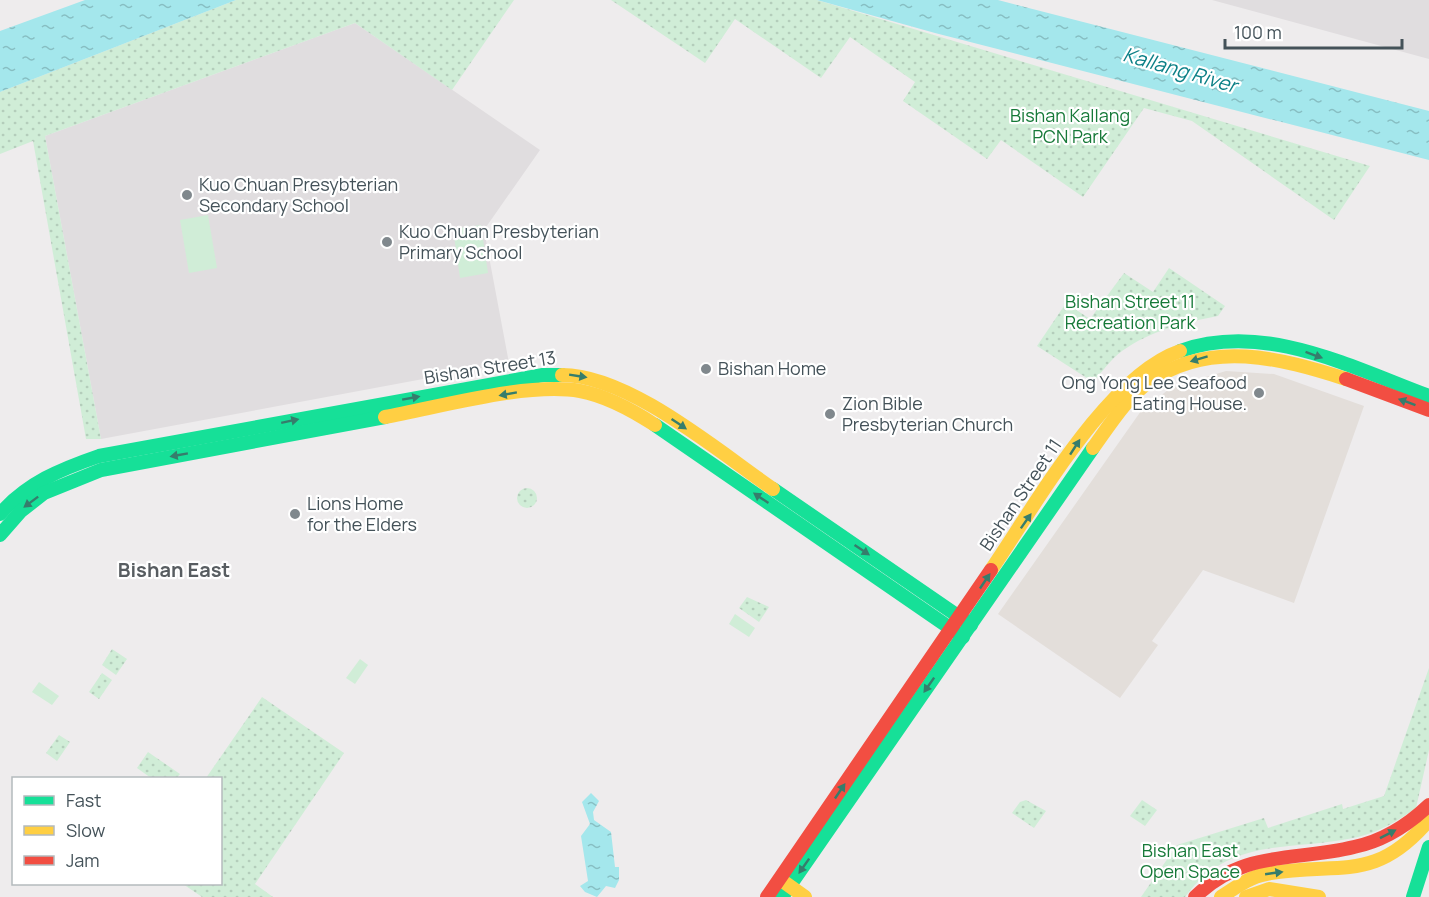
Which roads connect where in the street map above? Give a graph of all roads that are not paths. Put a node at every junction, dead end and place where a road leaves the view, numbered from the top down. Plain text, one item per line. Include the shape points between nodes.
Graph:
1 (1429, 396) edge
2 (1429, 410) edge
3 (0, 514) edge
4 (0, 535) edge
5 (961, 627) junction
6 (1429, 806) edge
7 (1429, 819) edge
8 (1429, 848) edge
9 (784, 887) edge
10 (767, 897) edge
11 (805, 897) edge
12 (1195, 897) edge
13 (1221, 897) edge
14 (1246, 897) edge
15 (1318, 897) edge
16 (1413, 897) edge

5 -> 1 main road, Bishan Street 11 via 1102,409 1137,373 1179,349 1222,339 1266,341
2 -> 5 main road, Bishan Street 11 via 1280,358 1237,352 1187,363 1150,382 1120,409
3 -> 5 main road, Bishan Street 13 via 21,492 47,475 99,456 472,387 543,375 571,375 618,387 652,406
5 -> 4 main road, Bishan Street 13 via 653,423 612,399 580,389 529,390 101,470 45,491 24,507
5 - 9 main road, Bishan Street 11
12 -> 6 main road via 1224,872 1256,859 1367,844 1391,834
13 -> 7 main road via 1266,874 1378,863 1406,847
8 - 16 main road
9 - 10 main road, Bishan Street 11
9 - 11 main road
14 - 15 main road via 1269,889

